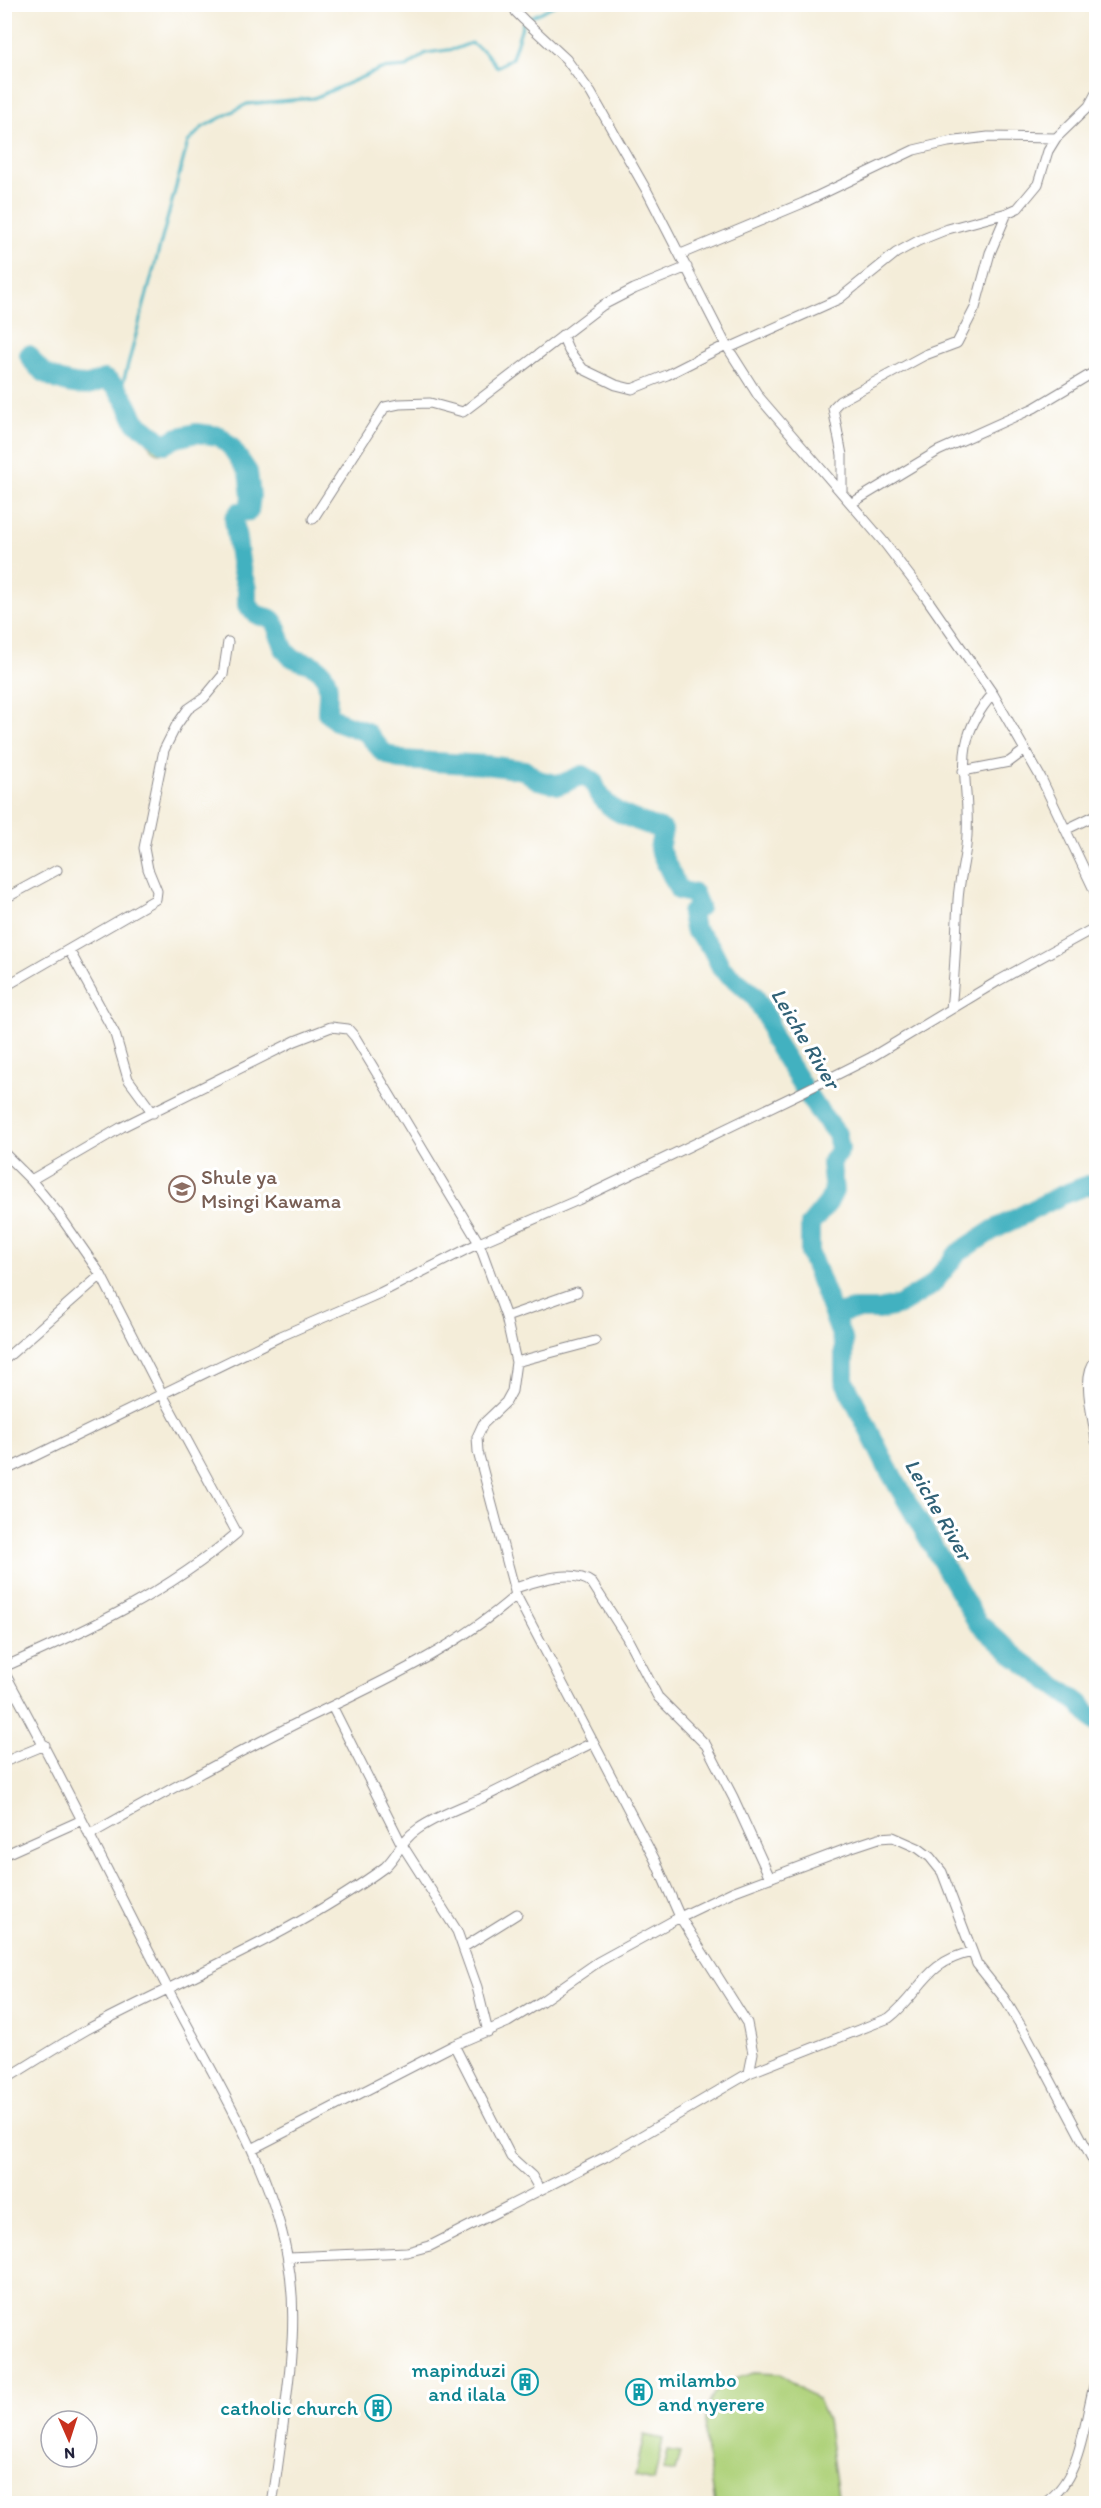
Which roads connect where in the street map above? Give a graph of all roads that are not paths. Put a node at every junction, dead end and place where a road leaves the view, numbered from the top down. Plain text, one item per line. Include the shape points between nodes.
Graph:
1 (514, 4) edge
2 (1096, 93) edge
3 (1056, 138) junction
4 (1007, 213) junction
5 (681, 254) junction
6 (687, 267) junction
7 (562, 335) junction
8 (727, 346) junction
9 (1096, 371) edge
10 (842, 491) junction
11 (852, 503) junction
12 (313, 519) dead end
13 (228, 642) dead end
14 (993, 694) junction
15 (1025, 750) junction
16 (963, 771) junction
17 (1096, 815) edge
18 (1067, 829) junction
19 (57, 870) dead end
20 (1096, 894) edge
21 (4, 899) edge
22 (1096, 927) edge
23 (69, 950) junction
24 (4, 987) edge
25 (951, 1010) junction
26 (153, 1113) junction
27 (4, 1154) edge
28 (31, 1180) junction
29 (478, 1243) junction
30 (101, 1275) junction
31 (577, 1292) dead end
32 (506, 1317) junction
33 (595, 1341) dead end
34 (4, 1360) edge
35 (1096, 1360) edge
36 (516, 1362) junction
37 (162, 1394) junction
38 (1096, 1441) edge
39 (4, 1471) edge
40 (515, 1591) junction
41 (4, 1667) edge
42 (4, 1672) edge
43 (332, 1706) junction
44 (592, 1743) junction
45 (45, 1745) junction
46 (4, 1762) edge
47 (82, 1820) junction
48 (89, 1834) junction
49 (401, 1843) junction
50 (4, 1855) edge
51 (770, 1878) junction
52 (517, 1914) dead end
53 (680, 1917) junction
54 (464, 1947) junction
55 (972, 1952) junction
56 (168, 1990) junction
57 (488, 2032) junction
58 (454, 2045) junction
59 (749, 2073) junction
60 (4, 2080) edge
61 (252, 2149) junction
62 (1096, 2166) edge
63 (540, 2190) junction
64 (288, 2257) junction
65 (1096, 2379) edge
66 (1048, 2502) edge
67 (272, 2504) edge

1 - 5 street via 516,12 566,59 591,93
2 - 3 street via 1089,106
3 - 4 street via 1038,184 1018,208
3 - 5 street via 988,137 914,150 803,203
4 - 8 street via 918,241 839,299
4 - 10 street via 990,253 975,308 957,343 925,355 833,408 842,455
5 - 6 street
6 - 7 street via 603,305
6 - 8 street
7 - 8 street via 583,369 632,389
7 - 12 street via 463,412 430,403 385,408
8 - 10 street via 775,418
9 - 11 street via 1034,408 938,451
10 - 11 street
11 - 14 street via 925,596
13 - 23 street via 223,675 204,698 188,709 164,750 144,848 156,899
14 - 15 street
14 - 16 street via 970,730
15 - 16 street via 1009,762
15 - 18 street
16 - 25 street via 966,844 958,898
17 - 18 street
18 - 20 street
19 - 21 street
22 - 25 street
23 - 24 street
23 - 26 street via 116,1034 128,1079
25 - 29 street via 870,1058 798,1094 578,1200
26 - 28 street
26 - 29 street via 295,1041 331,1027 348,1029
27 - 28 street
28 - 30 street via 77,1237
29 - 32 street
29 - 37 street
30 - 34 street
30 - 37 street
31 - 32 street
32 - 36 street
33 - 36 street
35 - 38 street via 1090,1366 1088,1378
36 - 40 street via 506,1402 483,1424 477,1437
37 - 39 street
37 - 41 street via 237,1533 197,1566 132,1607
40 - 43 street via 464,1635
40 - 44 street
40 - 51 street via 554,1578 576,1576 592,1583 658,1697 706,1745
42 - 45 street
43 - 48 street
43 - 49 street
44 - 49 street via 444,1814
44 - 53 street via 655,1860
45 - 46 street
45 - 47 street
47 - 48 street
47 - 50 street
48 - 56 street
49 - 54 street
49 - 56 street via 385,1867 338,1898
51 - 53 street
51 - 55 street via 879,1838 906,1842 930,1857 942,1872
52 - 54 street
53 - 57 street via 598,1962 527,2011
53 - 59 street via 747,2023 753,2053
54 - 57 street
55 - 59 street via 957,1955 927,1975 904,2007 889,2018
55 - 62 street via 1004,1998
56 - 60 street via 88,2029
56 - 61 street
57 - 58 street
58 - 61 street
58 - 63 street via 511,2157 532,2176
59 - 63 street via 607,2156
61 - 64 street via 279,2217
63 - 64 street via 430,2246 407,2252
64 - 67 street via 293,2304 292,2355
65 - 66 street via 1073,2468

